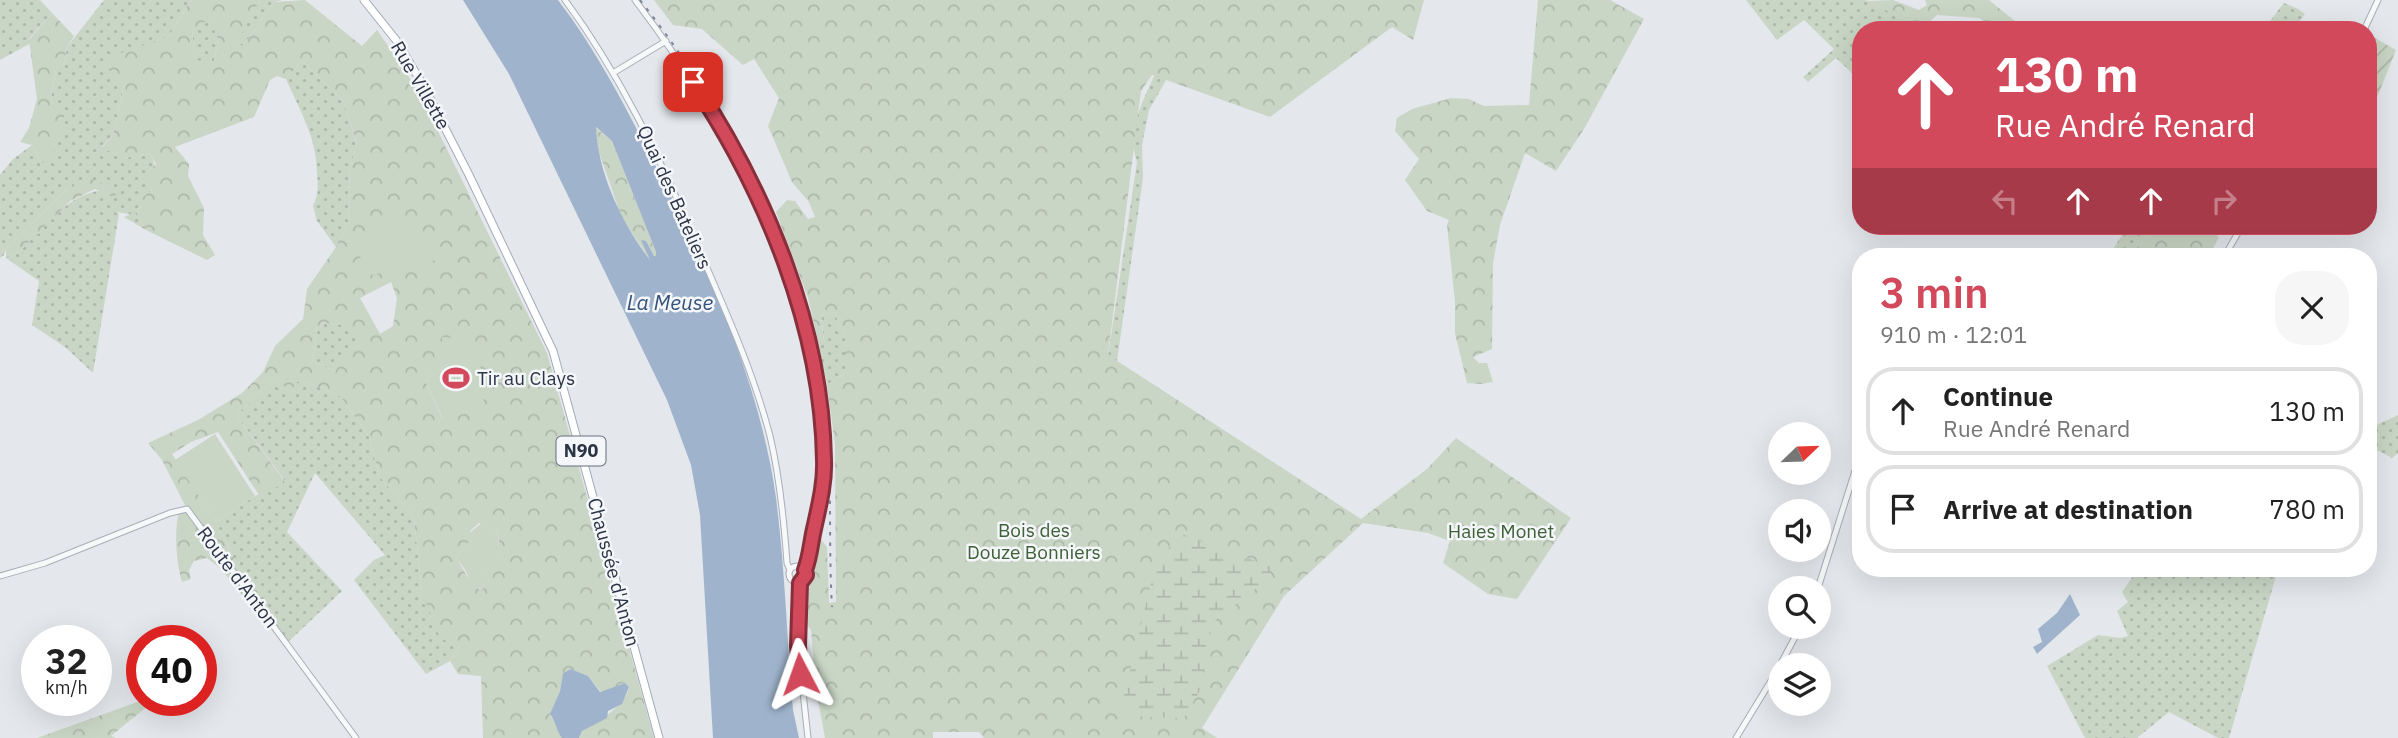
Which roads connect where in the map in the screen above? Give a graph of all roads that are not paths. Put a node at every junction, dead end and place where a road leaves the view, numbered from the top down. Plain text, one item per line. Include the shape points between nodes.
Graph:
1 (364, 0) edge
2 (565, 0) edge
3 (635, 0) edge
4 (2378, 0) edge
5 (2368, 21) edge
6 (666, 41) junction
7 (613, 73) junction
8 (469, 175) joint
9 (1852, 480) edge
10 (790, 570) junction
11 (805, 570) junction
12 (0, 576) edge
13 (1822, 576) edge
14 (800, 583) junction
15 (1768, 686) edge
16 (356, 738) edge
17 (659, 738) edge
18 (808, 738) edge
19 (1736, 738) edge

1 - 8 main road, Rue Villette / N90 via 410,63
2 - 7 street, Quai des Bateliers
3 - 6 street
4 - 5 street
6 - 7 street
6 - 11 street via 738,160 770,225 797,299 817,388 824,462
7 - 10 street, Quai des Bateliers via 640,118 743,351 770,438
8 - 17 main road, Chaussée d'Anton / N90 via 553,351
9 - 13 street
10 - 11 street via 797,566
10 - 14 street via 790,578
11 - 14 street
12 - 16 street, Route d'Anton via 187,509
14 - 18 street via 798,646
15 - 19 street

